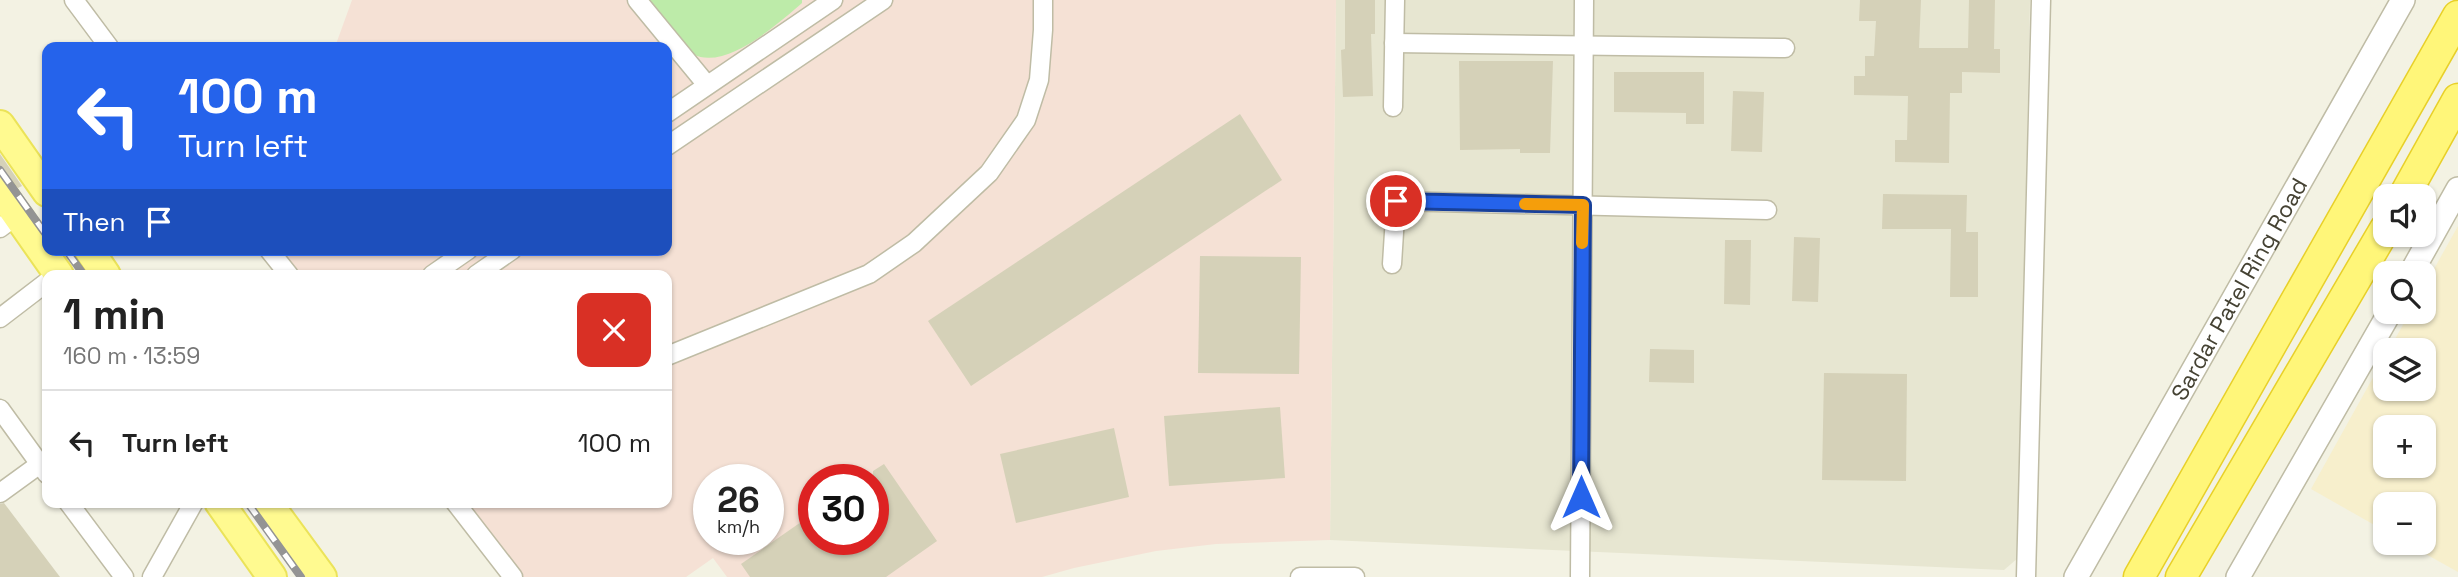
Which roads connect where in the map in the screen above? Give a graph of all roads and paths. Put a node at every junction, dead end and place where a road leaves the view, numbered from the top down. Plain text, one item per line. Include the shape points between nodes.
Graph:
1 (74, 0) edge
2 (637, 0) edge
3 (833, 0) edge
4 (883, 0) edge
5 (1042, 0) edge
6 (1395, 0) edge
7 (1584, 0) edge
8 (2041, 0) edge
9 (2403, 0) edge
10 (861, 6) edge
11 (2458, 16) edge
12 (105, 42) edge
13 (672, 42) edge
14 (672, 42) edge
15 (1394, 43) junction
16 (1584, 45) junction
17 (1784, 48) dead end
18 (707, 85) junction
19 (2458, 99) edge
20 (1393, 107) dead end
21 (672, 110) edge
22 (0, 125) edge
23 (672, 142) edge
24 (2411, 184) edge
25 (42, 185) edge
26 (2458, 190) edge
27 (0, 191) edge
28 (1583, 205) junction
29 (1767, 210) dead end
30 (8, 221) edge
31 (2374, 247) edge
32 (274, 256) edge
33 (459, 256) edge
34 (503, 256) edge
35 (2418, 261) edge
36 (1392, 264) dead end
37 (53, 270) edge
38 (285, 270) edge
39 (439, 270) edge
40 (483, 270) edge
41 (42, 286) edge
42 (0, 318) edge
43 (2383, 324) edge
44 (672, 354) edge
45 (0, 410) edge
46 (42, 466) edge
47 (42, 470) edge
48 (0, 493) edge
49 (72, 508) edge
50 (191, 508) edge
51 (223, 508) edge
52 (271, 508) edge
53 (460, 508) edge
54 (124, 577) edge
55 (152, 577) edge
56 (272, 577) edge
57 (322, 577) edge
58 (513, 577) edge
59 (1300, 577) edge
60 (1355, 577) edge
61 (1580, 577) edge
62 (2025, 577) edge
63 (2076, 577) edge
64 (2138, 577) edge
65 (2181, 577) edge
66 (2238, 577) edge

1 - 12 street
2 - 14 street
3 - 18 street
4 - 10 street
5 - 44 street via 1040,68 1034,94 1026,120 989,173 914,243 869,274
6 - 15 street
7 - 16 street
8 - 62 street
9 - 63 street, Sardar Patel Ring Road
10 - 23 street
11 - 64 highway
13 - 18 street
15 - 16 street
15 - 20 street
16 - 17 street
16 - 28 street
18 - 21 street
19 - 24 highway
22 - 25 main road
26 - 35 street
27 - 30 main road
28 - 29 street
28 - 36 street via 1396,201
28 - 61 street
30 - 37 main road
31 - 65 highway
32 - 38 street
33 - 39 street
34 - 40 street
41 - 42 street
43 - 66 street
45 - 46 street
47 - 48 street
49 - 54 street
50 - 55 street
51 - 56 main road
52 - 57 main road
53 - 58 street
59 - 60 street

